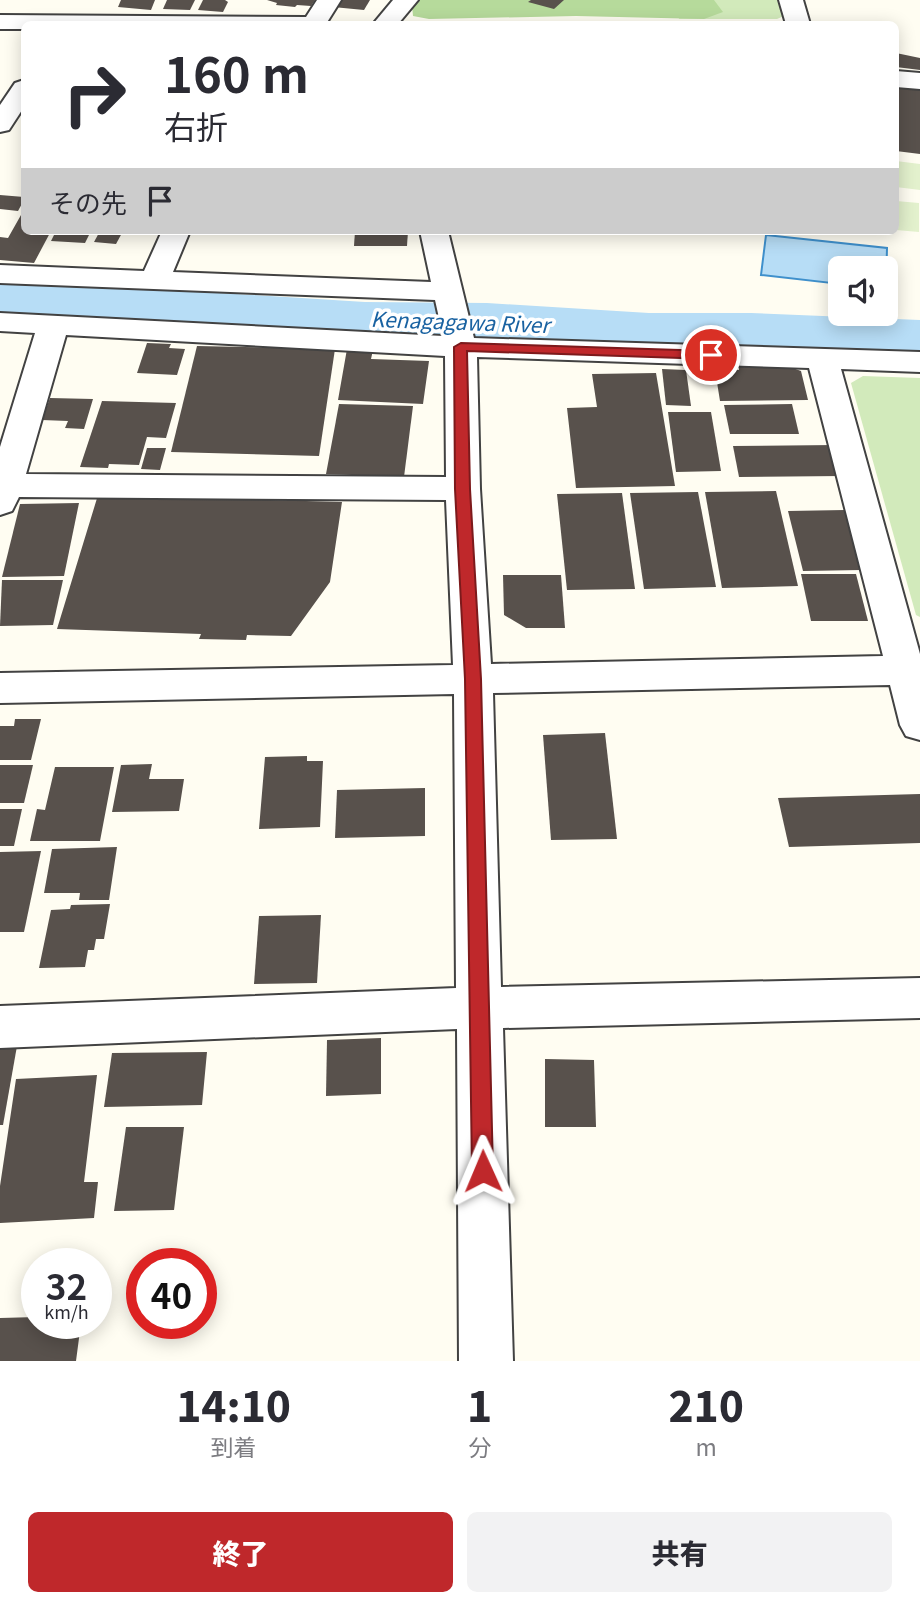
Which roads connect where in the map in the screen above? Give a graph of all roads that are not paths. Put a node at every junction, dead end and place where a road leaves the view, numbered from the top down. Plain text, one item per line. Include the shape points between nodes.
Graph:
1 (79, 0) edge
2 (329, 0) edge
3 (406, 0) edge
4 (791, 0) edge
5 (68, 21) edge
6 (316, 21) edge
7 (388, 21) edge
8 (797, 21) edge
9 (0, 22) edge
10 (21, 23) edge
11 (899, 79) edge
12 (920, 81) edge
13 (21, 92) edge
14 (0, 124) edge
15 (174, 235) edge
16 (434, 235) edge
17 (0, 274) edge
18 (153, 282) junction
19 (448, 292) junction
20 (0, 322) edge
21 (53, 325) junction
22 (461, 347) junction
23 (822, 359) junction
24 (920, 362) edge
25 (463, 489) junction
26 (2, 491) edge
27 (913, 670) edge
28 (473, 679) junction
29 (0, 688) edge
30 (920, 725) edge
31 (920, 998) edge
32 (480, 1009) junction
33 (0, 1027) edge
34 (486, 1361) edge

1 - 5 street
2 - 6 street
3 - 7 street
4 - 8 street
9 - 10 street
11 - 12 street
13 - 14 street
15 - 18 street
16 - 19 street
17 - 18 street
18 - 19 street
19 - 22 street
20 - 21 street
21 - 22 street
21 - 26 street
22 - 23 street
22 - 25 street
23 - 24 street
23 - 27 street
25 - 26 street
25 - 28 street
27 - 28 street
27 - 30 street
28 - 29 street
28 - 32 street
31 - 32 street
32 - 33 street
32 - 34 street

